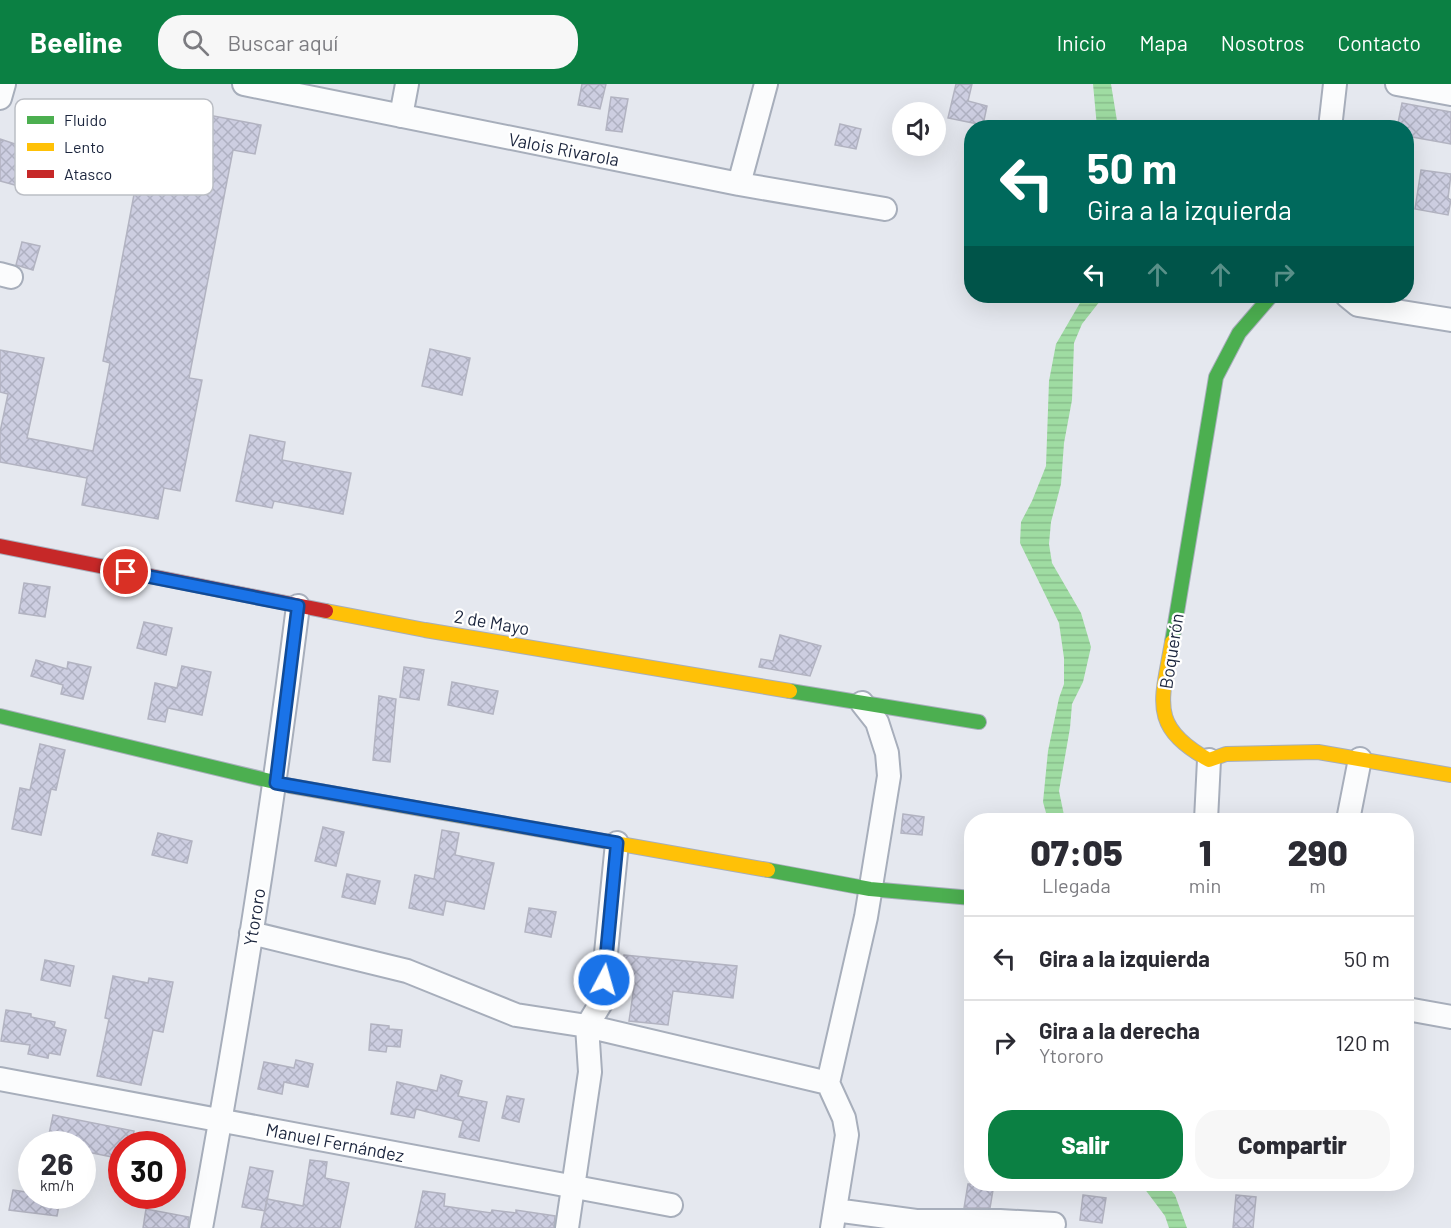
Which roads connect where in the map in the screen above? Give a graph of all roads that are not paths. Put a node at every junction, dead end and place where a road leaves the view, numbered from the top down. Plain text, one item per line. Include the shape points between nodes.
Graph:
1 (4, 84) edge
2 (244, 84) edge
3 (407, 84) edge
4 (766, 84) edge
5 (1335, 84) edge
6 (1397, 84) edge
7 (1451, 94) edge
8 (0, 98) edge
9 (401, 116) junction
10 (1331, 120) edge
11 (739, 184) junction
12 (885, 209) dead end
13 (1264, 303) edge
14 (1355, 303) edge
15 (1451, 320) edge
16 (0, 546) edge
17 (298, 606) junction
18 (862, 703) junction
19 (0, 716) edge
20 (979, 723) dead end
21 (1360, 759) junction
22 (1209, 760) junction
23 (1451, 775) edge
24 (276, 783) junction
25 (1206, 813) edge
26 (1348, 813) edge
27 (617, 843) junction
28 (870, 889) junction
29 (964, 897) edge
30 (251, 933) junction
31 (1414, 1010) edge
32 (1451, 1017) edge
33 (587, 1026) junction
34 (0, 1079) edge
35 (828, 1083) junction
36 (221, 1120) junction
37 (573, 1187) junction
38 (671, 1205) dead end
39 (833, 1219) edge
40 (1054, 1224) dead end
41 (201, 1228) edge
42 (567, 1228) edge

1 - 8 street
2 - 9 street, Valois Rivarola
3 - 9 street
4 - 11 street
5 - 10 street
6 - 7 street
9 - 11 street, Valois Rivarola
11 - 12 street, Valois Rivarola
13 - 22 street, Boquerón via 1242,327 1216,376 1162,701 1163,719 1183,746
14 - 15 street
16 - 17 street, 2 de Mayo
17 - 18 street, 2 de Mayo
17 - 24 street, Ytororo
18 - 20 street, 2 de Mayo
18 - 28 street via 877,722 887,753 889,776
19 - 24 street
21 - 22 street via 1318,752 1227,754
21 - 23 street
21 - 26 street
22 - 25 street
24 - 27 street
24 - 30 street, Ytororo
27 - 28 street
27 - 33 street via 601,1003
28 - 29 street
28 - 35 street
30 - 33 street via 407,971 516,1015
30 - 36 street, Ytororo
31 - 32 street
33 - 35 street
33 - 37 street via 590,1072
34 - 36 street, Manuel Fernández
35 - 39 street via 844,1118 847,1135
36 - 37 street, Manuel Fernández
36 - 41 street, Ytororo
37 - 38 street, Manuel Fernández
37 - 42 street
39 - 40 street

